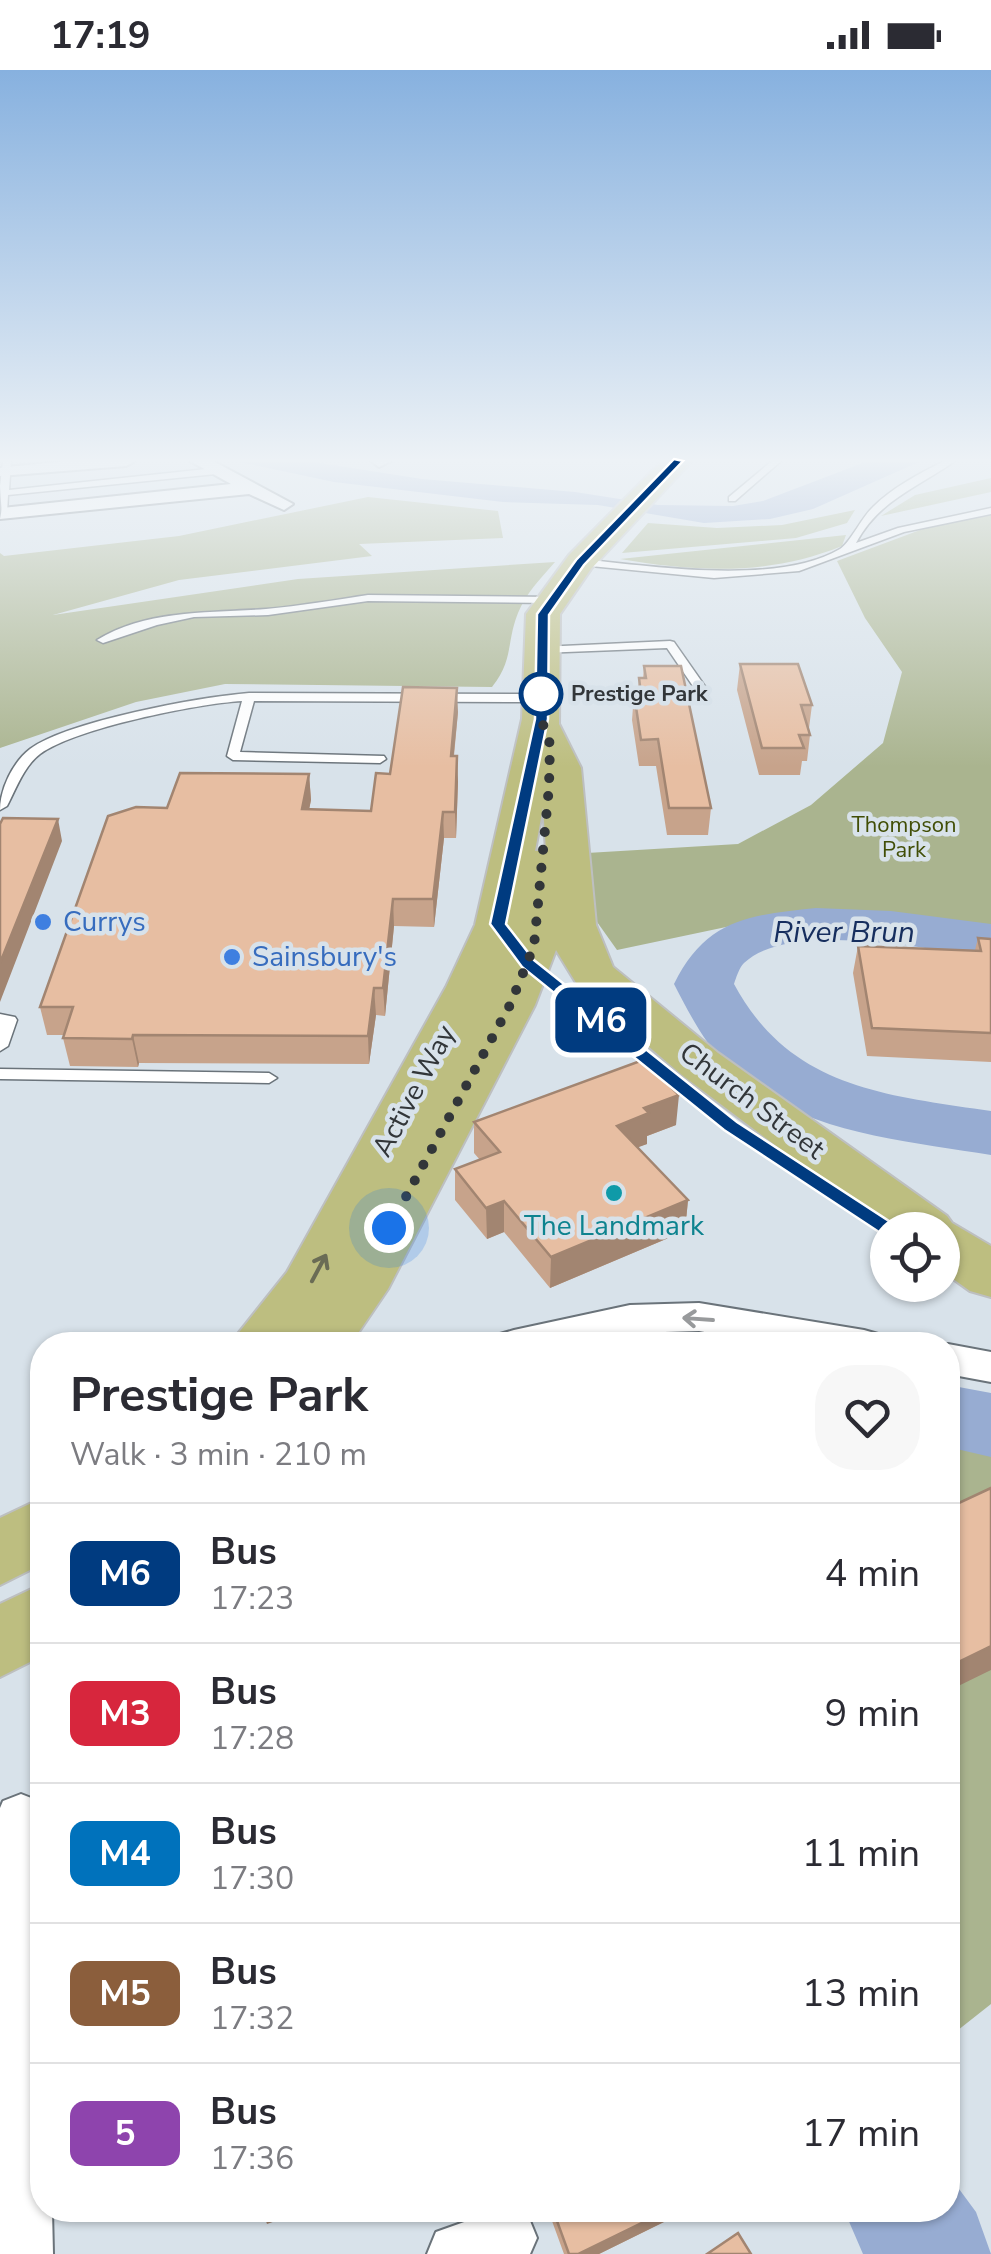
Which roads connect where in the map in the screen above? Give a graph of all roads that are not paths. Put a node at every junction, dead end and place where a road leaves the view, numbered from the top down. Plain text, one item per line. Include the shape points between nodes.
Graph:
1 (582, 563) edge
2 (681, 563) edge
3 (814, 563) edge
4 (553, 600) junction
5 (104, 640) dead end
6 (541, 650) junction
7 (703, 692) dead end
8 (250, 696) junction
9 (544, 720) junction
10 (380, 759) dead end
11 (0, 806) edge
12 (513, 944) junction
13 (595, 976) junction
14 (0, 1020) edge
15 (0, 1046) edge
16 (0, 1074) edge
17 (269, 1078) dead end
18 (902, 1212) edge
19 (870, 1218) edge
20 (960, 1254) edge
21 (991, 1276) edge
22 (960, 1278) edge
23 (991, 1299) edge
24 (271, 1332) edge
25 (326, 1332) edge
26 (570, 1332) edge
27 (784, 1332) edge
28 (960, 1361) edge
29 (991, 1367) edge
30 (30, 1535) edge
31 (0, 1555) edge
32 (30, 1595) edge
33 (0, 1612) edge
34 (30, 1624) edge
35 (0, 1644) edge
36 (21, 1819) edge
37 (22, 2254) edge

1 - 4 main road
2 - 3 lane via 741,574
4 - 5 lane via 368,598 256,614 194,614
4 - 6 main road via 543,614
6 - 7 lane via 670,644
6 - 9 main road
8 - 9 lane
8 - 10 lane via 233,756
8 - 11 lane via 173,708 34,752
9 - 12 main road, Active Way via 540,912
9 - 13 main road, Church Street via 561,768 570,905 579,950
12 - 13 main road
12 - 19 main road, Church Street via 731,1126
24 -> 12 main road, Active Way via 309,1286 470,987
12 - 25 main road, Active Way via 510,1005 358,1289
13 - 18 main road, Church Street via 700,1064
14 - 15 lane via 9,1020
16 - 17 lane
20 - 21 main road
22 - 23 main road
27 -> 26 street via 698,1318 630,1318
28 - 29 street
30 - 31 main road
32 - 33 main road
34 - 35 main road
36 - 37 street

